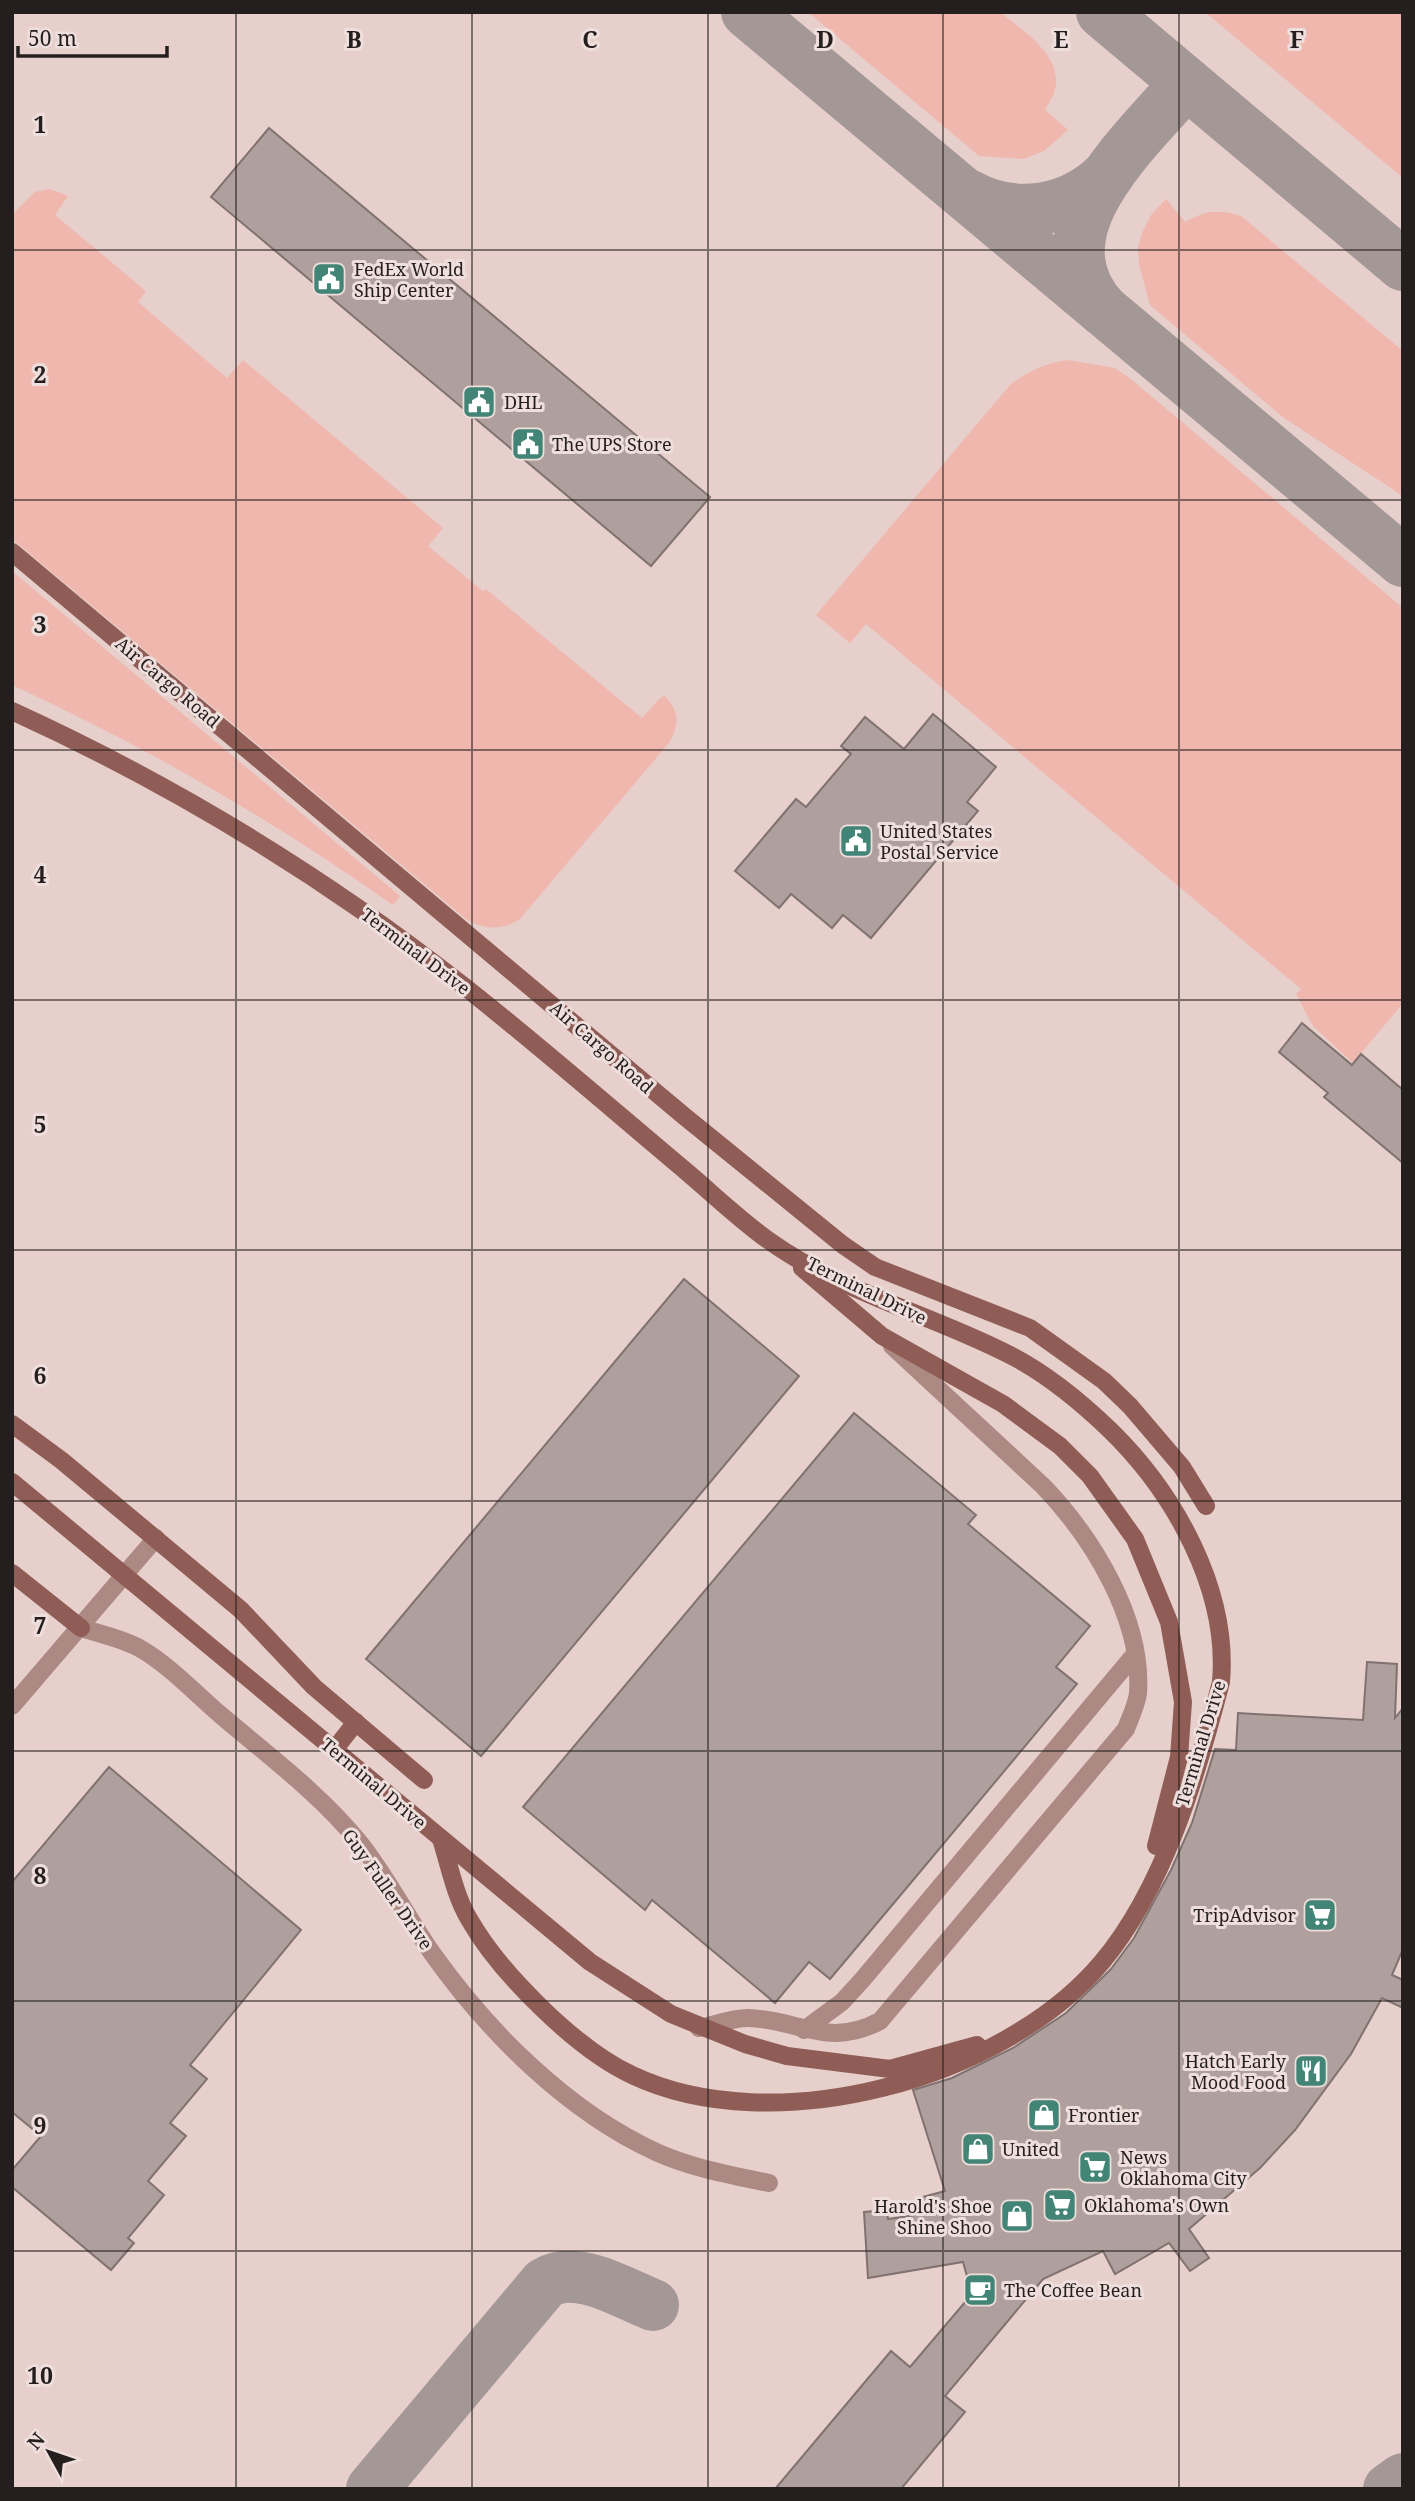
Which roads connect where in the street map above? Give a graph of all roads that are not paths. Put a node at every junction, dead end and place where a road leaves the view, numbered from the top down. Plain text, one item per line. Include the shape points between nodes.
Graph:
1 (12, 552) edge
2 (12, 711) edge
3 (770, 1242) junction
4 (882, 1336) junction
5 (12, 1424) edge
6 (12, 1482) edge
7 (1206, 1506) dead end
8 (156, 1538) junction
9 (12, 1573) edge
10 (126, 1575) junction
11 (81, 1628) junction
12 (1135, 1654) junction
13 (12, 1706) edge
14 (356, 1722) junction
15 (334, 1750) junction
16 (424, 1780) dead end
17 (441, 1839) junction
18 (699, 2028) junction
19 (804, 2030) junction
20 (769, 2183) dead end

1 - 7 main road, Air Cargo Road via 822,1230 875,1267 1030,1328 1104,1381 1182,1467
2 - 3 main road, Terminal Drive via 195,804 349,900 467,989
3 - 4 main road
3 - 17 main road, Terminal Drive via 851,1286 1042,1374 1084,1406 1140,1463 1180,1523 1201,1567 1221,1630 1221,1682 1169,1843 1142,1906 1102,1962 1080,1984 1049,2012 993,2048 892,2086 826,2099 746,2101 699,2095 632,2076 554,2019 468,1918
4 - 12 street via 1064,1508 1110,1578
4 - 18 main road via 1033,1424 1090,1476 1135,1539 1169,1622 1182,1702 1179,1757 1159,1838 1123,1919 1084,1975 1033,2014 974,2047 890,2069 787,2056
5 - 8 main road
6 - 10 main road, Terminal Drive
8 - 10 street
8 - 14 main road via 241,1610 314,1686
9 - 11 main road, Guy Fuller Drive
10 - 11 street
10 - 15 main road, Terminal Drive
11 - 13 street
11 - 20 street, Guy Fuller Drive via 141,1649 337,1817 381,1872 467,1999 541,2074 617,2130 657,2152 719,2173
12 - 19 street via 863,1979 842,2002
12 - 19 street via 1138,1694 1126,1729 895,2005 880,2021 849,2034
14 - 15 main road
14 - 16 main road
15 - 17 main road, Terminal Drive
17 - 18 main road via 590,1962 634,1993
18 - 19 street via 747,2018

